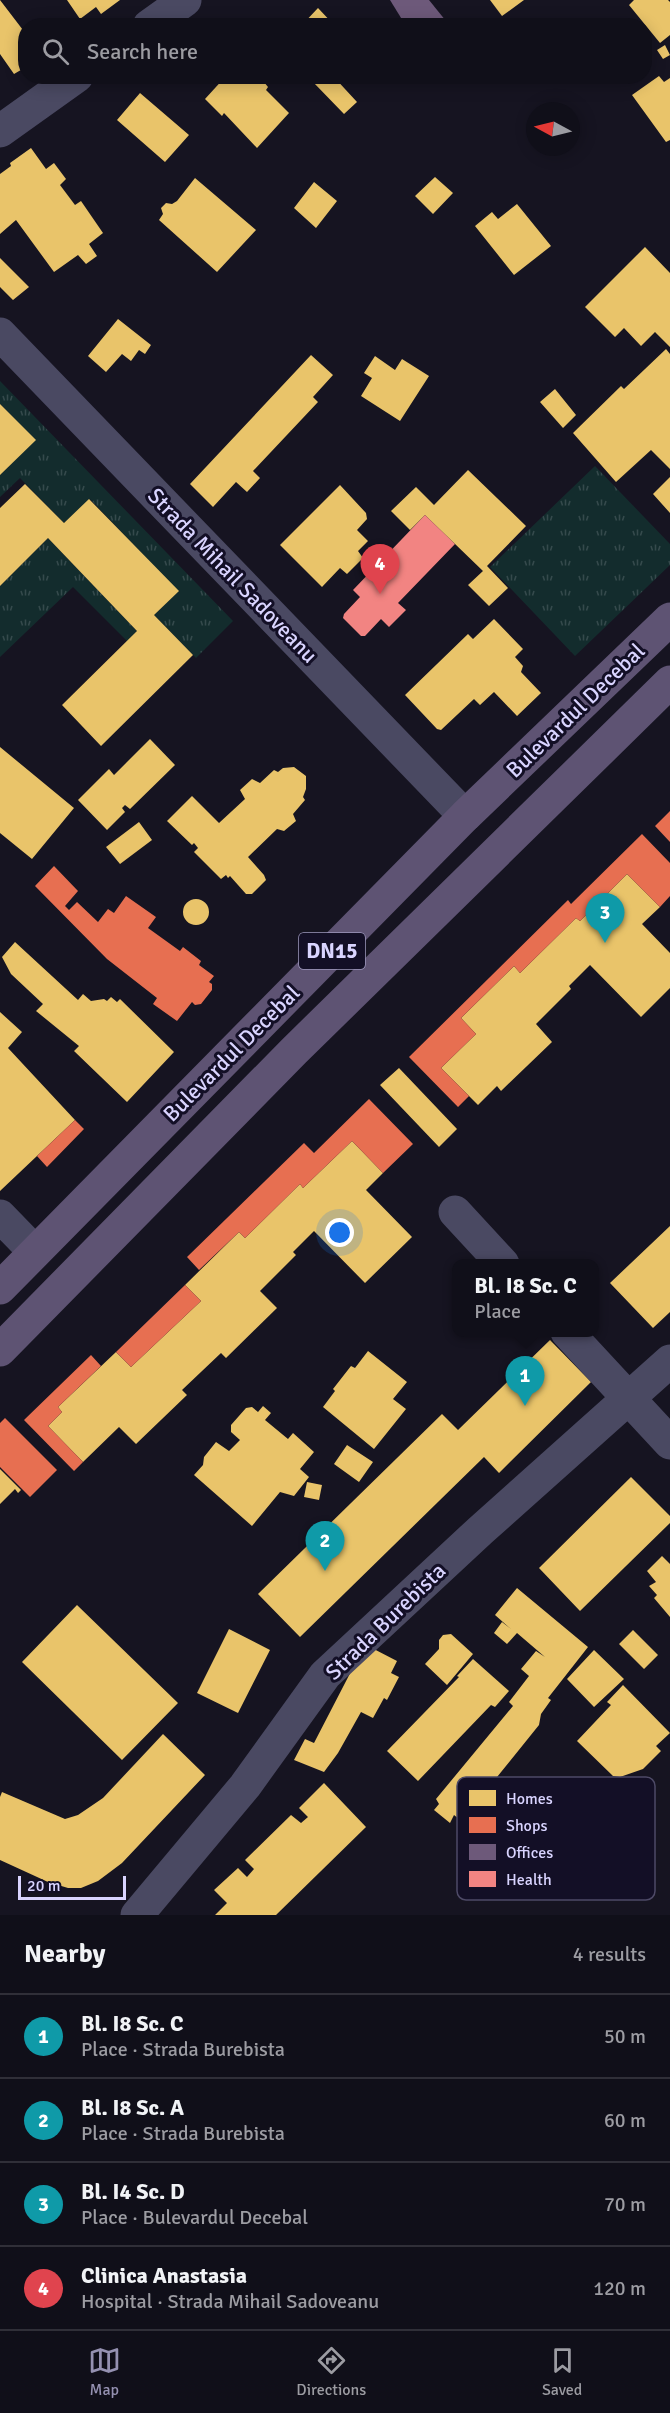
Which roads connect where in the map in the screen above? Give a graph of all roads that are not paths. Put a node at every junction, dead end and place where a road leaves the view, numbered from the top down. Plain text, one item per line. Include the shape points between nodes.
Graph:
1 (185, 0) edge
2 (160, 18) edge
3 (65, 84) edge
4 (0, 130) edge
5 (0, 334) edge
6 (670, 619) edge
7 (670, 682) edge
8 (465, 816) junction
9 (455, 1212) dead end
10 (0, 1216) edge
11 (35, 1252) junction
12 (499, 1259) edge
13 (0, 1288) edge
14 (572, 1337) edge
15 (0, 1350) edge
16 (670, 1361) edge
17 (628, 1398) junction
18 (670, 1443) edge
19 (137, 1915) edge

1 - 2 street
3 - 4 street
5 - 8 street, Strada Mihail Sadoveanu
6 - 8 main road, Bulevardul Decebal / DN15
7 - 15 main road, Bulevardul Decebal / DN15 via 302,1043
8 - 11 main road, Bulevardul Decebal / DN15
9 - 12 street
10 - 11 street
11 - 13 main road, Bulevardul Decebal / DN15
14 - 17 street
16 - 17 street, Strada Burebista
17 - 18 street
17 - 19 street, Strada Burebista via 325,1675 245,1786

